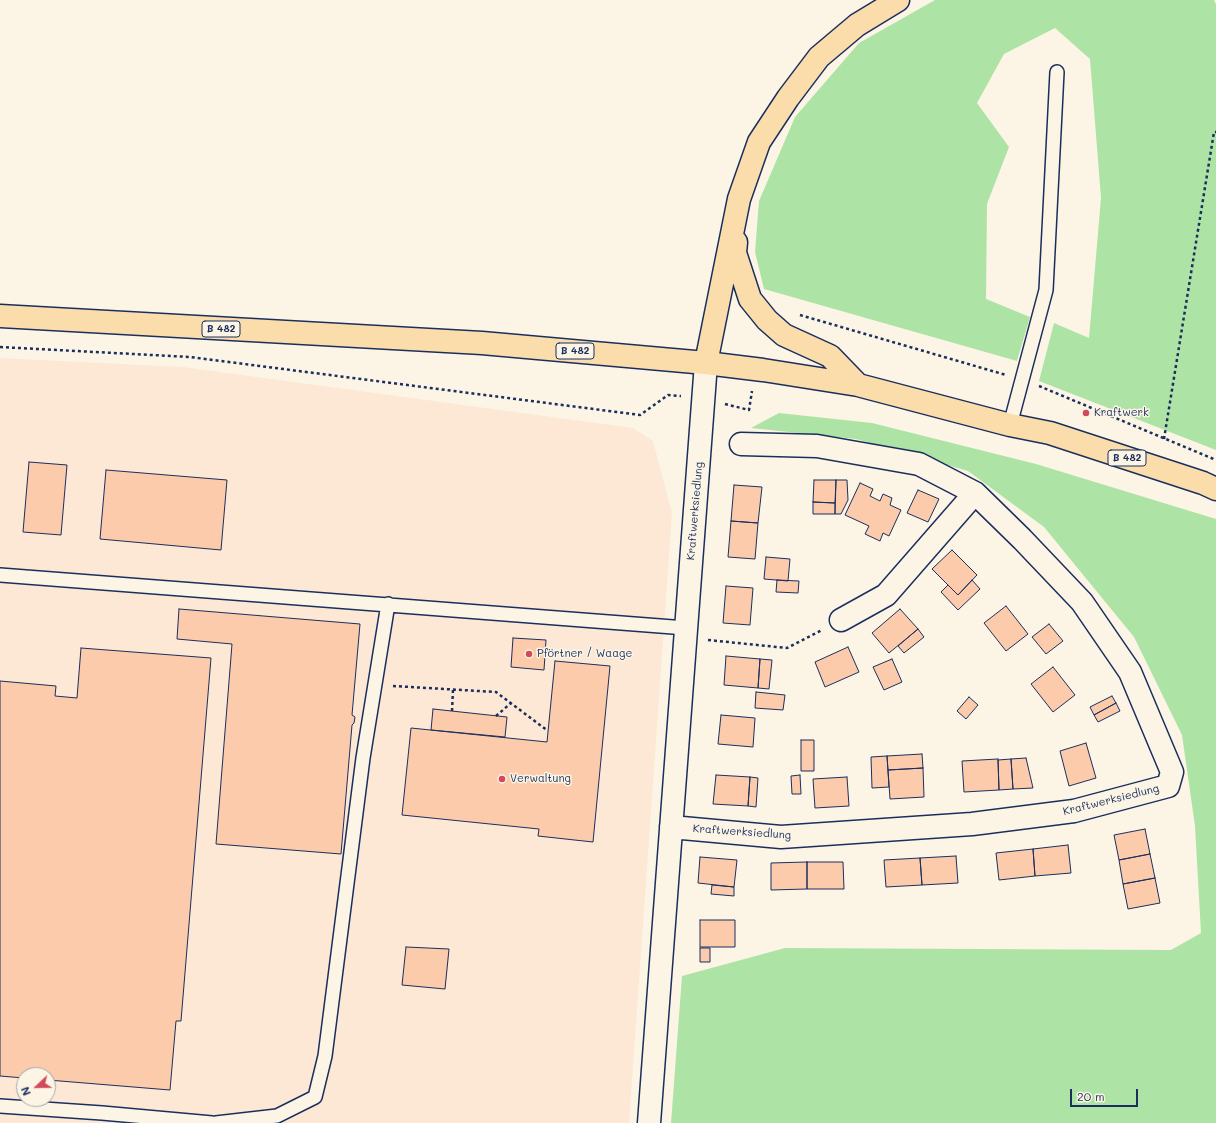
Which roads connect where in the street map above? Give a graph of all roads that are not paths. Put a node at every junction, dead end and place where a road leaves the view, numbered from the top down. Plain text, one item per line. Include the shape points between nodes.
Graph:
1 (898, 0) edge
2 (1057, 72) dead end
3 (739, 199) junction
4 (0, 316) edge
5 (706, 363) junction
6 (858, 385) junction
7 (1010, 425) junction
8 (741, 444) dead end
9 (1216, 489) edge
10 (975, 494) junction
11 (0, 575) edge
12 (388, 604) junction
13 (841, 620) road end
14 (685, 632) junction
15 (671, 827) junction
16 (0, 1106) edge
17 (212, 1123) edge
18 (216, 1123) edge
19 (649, 1123) edge

1 - 3 main road via 857,25 819,57 788,98 760,142
2 - 7 lane via 1046,290
3 - 5 main road
3 - 6 main road via 735,254 750,299 767,320 784,335 830,356
4 - 5 main road, B 482 via 482,343
5 - 6 main road, B 482
5 - 14 street, Kraftwerksiedlung
6 - 7 main road, B 482
7 - 9 main road, B 482 via 1050,434
8 - 10 street, Kraftwerksiedlung via 817,446 919,464
10 - 13 street via 886,595
10 - 15 street, Kraftwerksiedlung via 1082,602 1130,672 1172,772 1168,786 1074,811 972,824 781,837
11 - 12 lane
12 - 14 lane
12 - 18 lane via 363,758 325,1056 315,1097 277,1116
14 - 15 street, Kraftwerksiedlung
15 - 19 street, Kraftwerksiedlung
16 - 17 lane via 102,1112

